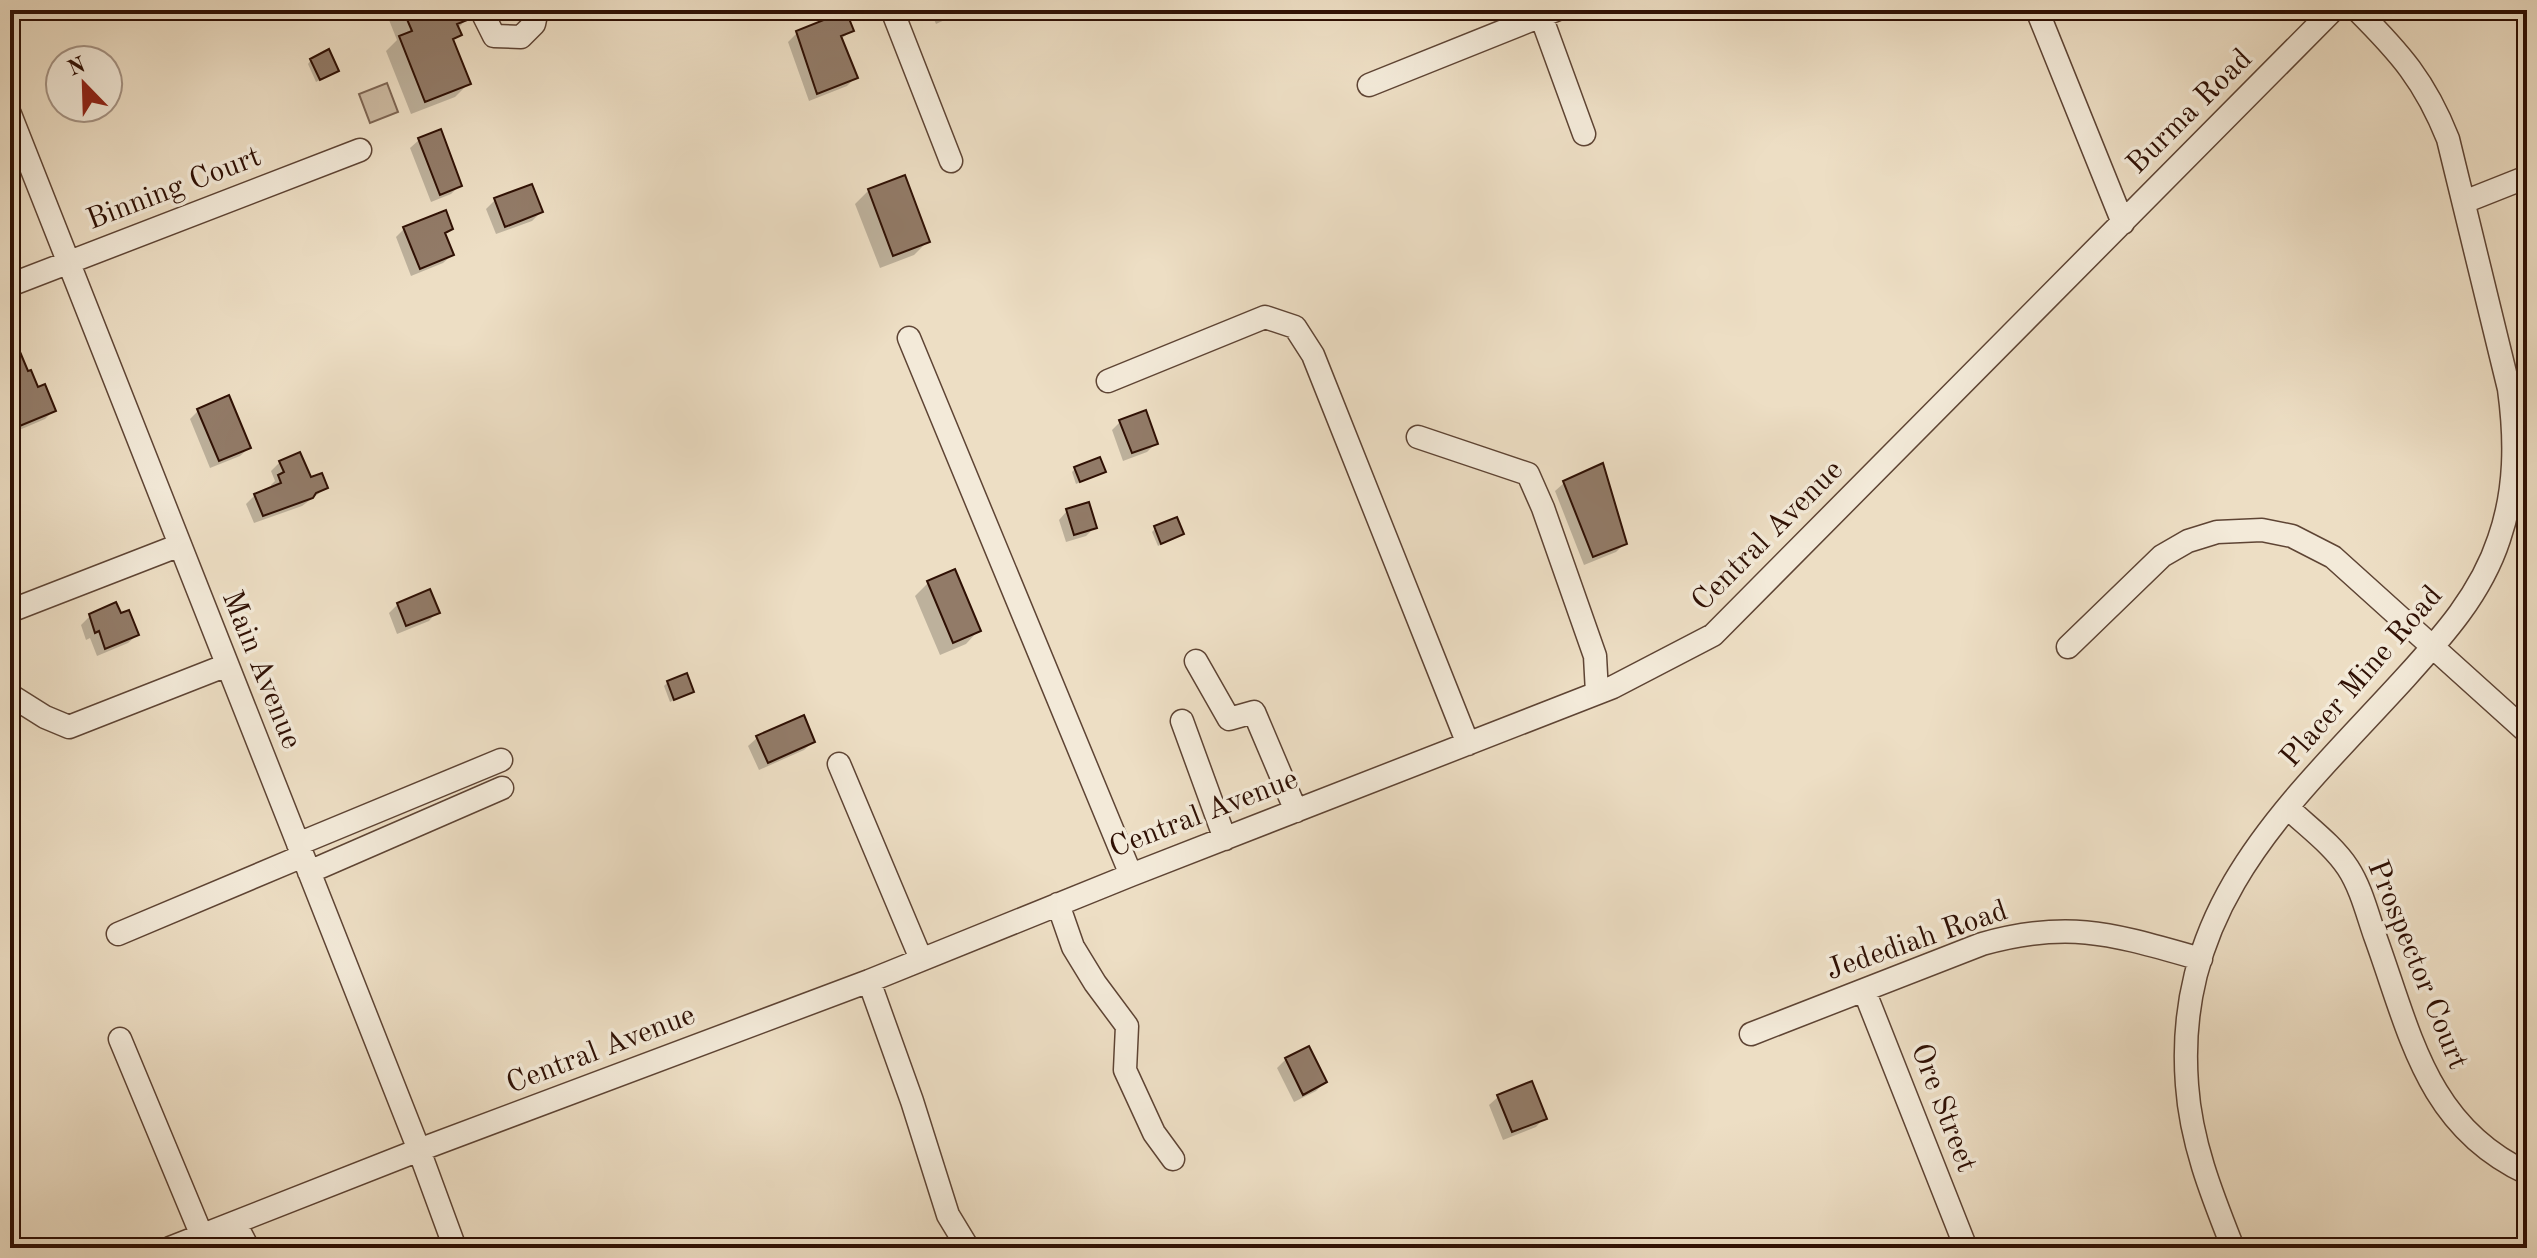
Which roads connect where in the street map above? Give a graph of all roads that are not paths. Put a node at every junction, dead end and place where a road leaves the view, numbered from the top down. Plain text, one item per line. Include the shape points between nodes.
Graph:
1 (481, 10) edge
2 (537, 10) edge
3 (892, 10) edge
4 (2037, 10) edge
5 (2333, 10) edge
6 (2357, 10) edge
7 (1548, 13) edge
8 (1369, 85) dead end
9 (10, 114) edge
10 (1584, 134) dead end
11 (360, 150) dead end
12 (951, 161) dead end
13 (2527, 177) edge
14 (2464, 202) junction
15 (2123, 223) junction
16 (69, 262) junction
17 (10, 285) edge
18 (909, 338) dead end
19 (1108, 381) dead end
20 (1418, 437) dead end
21 (180, 545) junction
22 (10, 611) edge
23 (2068, 647) dead end
24 (2433, 647) junction
25 (1196, 661) dead end
26 (227, 665) junction
27 (1597, 693) junction
28 (10, 695) edge
29 (1182, 721) dead end
30 (2527, 732) edge
31 (1468, 744) junction
32 (501, 760) dead end
33 (839, 764) dead end
34 (502, 788) dead end
35 (2288, 808) junction
36 (1296, 811) junction
37 (1225, 839) junction
38 (303, 857) junction
39 (1131, 875) junction
40 (1058, 904) junction
41 (118, 934) dead end
42 (921, 959) junction
43 (2201, 959) junction
44 (869, 981) junction
45 (1864, 990) junction
46 (1751, 1034) dead end
47 (120, 1039) dead end
48 (419, 1150) junction
49 (1173, 1159) dead end
50 (2527, 1173) edge
51 (235, 1223) junction
52 (202, 1236) junction
53 (170, 1248) edge
54 (248, 1248) edge
55 (455, 1248) edge
56 (968, 1248) edge
57 (1966, 1248) edge
58 (2233, 1248) edge

1 - 2 street via 494,36 521,37 534,24
3 - 12 street
4 - 15 street
5 - 15 street, Burma Road
6 - 14 street, Placer Mine Road via 2398,51 2435,107
7 - 8 street
7 - 10 street
9 - 16 street, Main Avenue
11 - 16 street, Binning Court
13 - 14 street
14 - 24 street, Placer Mine Road via 2509,389 2514,465 2507,511 2487,569
15 - 27 street, Central Avenue via 1713,635
16 - 17 street, Binning Court
16 - 21 street, Main Avenue
18 - 39 street
19 - 31 street via 1265,317 1295,327 1313,355
20 - 27 street via 1528,474 1595,656
21 - 22 street
21 - 26 street, Main Avenue
23 - 24 street via 2162,556 2188,541 2247,529 2292,536 2320,548
24 - 30 street
24 - 35 street, Placer Mine Road
25 - 36 street via 1229,719 1254,712
26 - 28 street via 69,727
26 - 38 street, Main Avenue
27 - 31 street, Central Avenue
29 - 37 street
31 - 36 street, Central Avenue
32 - 38 street
33 - 42 street
34 - 38 street
35 - 43 street, Placer Mine Road via 2229,888
35 - 50 street, Prospector Court via 2337,854 2355,882 2438,1097 2477,1143
36 - 37 street, Central Avenue
37 - 39 street, Central Avenue
38 - 41 street
38 - 48 street, Main Avenue
39 - 40 street, Central Avenue
40 - 42 street, Central Avenue
40 - 49 street via 1073,947 1127,1026 1125,1070 1154,1133
42 - 44 street, Central Avenue
43 - 45 street, Jedediah Road via 2116,935 2048,930 1982,944
43 - 58 street, Placer Mine Road via 2186,1046 2191,1123 2205,1178
44 - 48 street, Central Avenue
44 - 56 street via 948,1215
45 - 46 street, Jedediah Road
45 - 57 street, Ore Street
47 - 52 street
48 - 51 street, Central Avenue
48 - 55 street, Main Avenue
51 - 52 street, Central Avenue
51 - 54 street
52 - 53 street, Central Avenue

